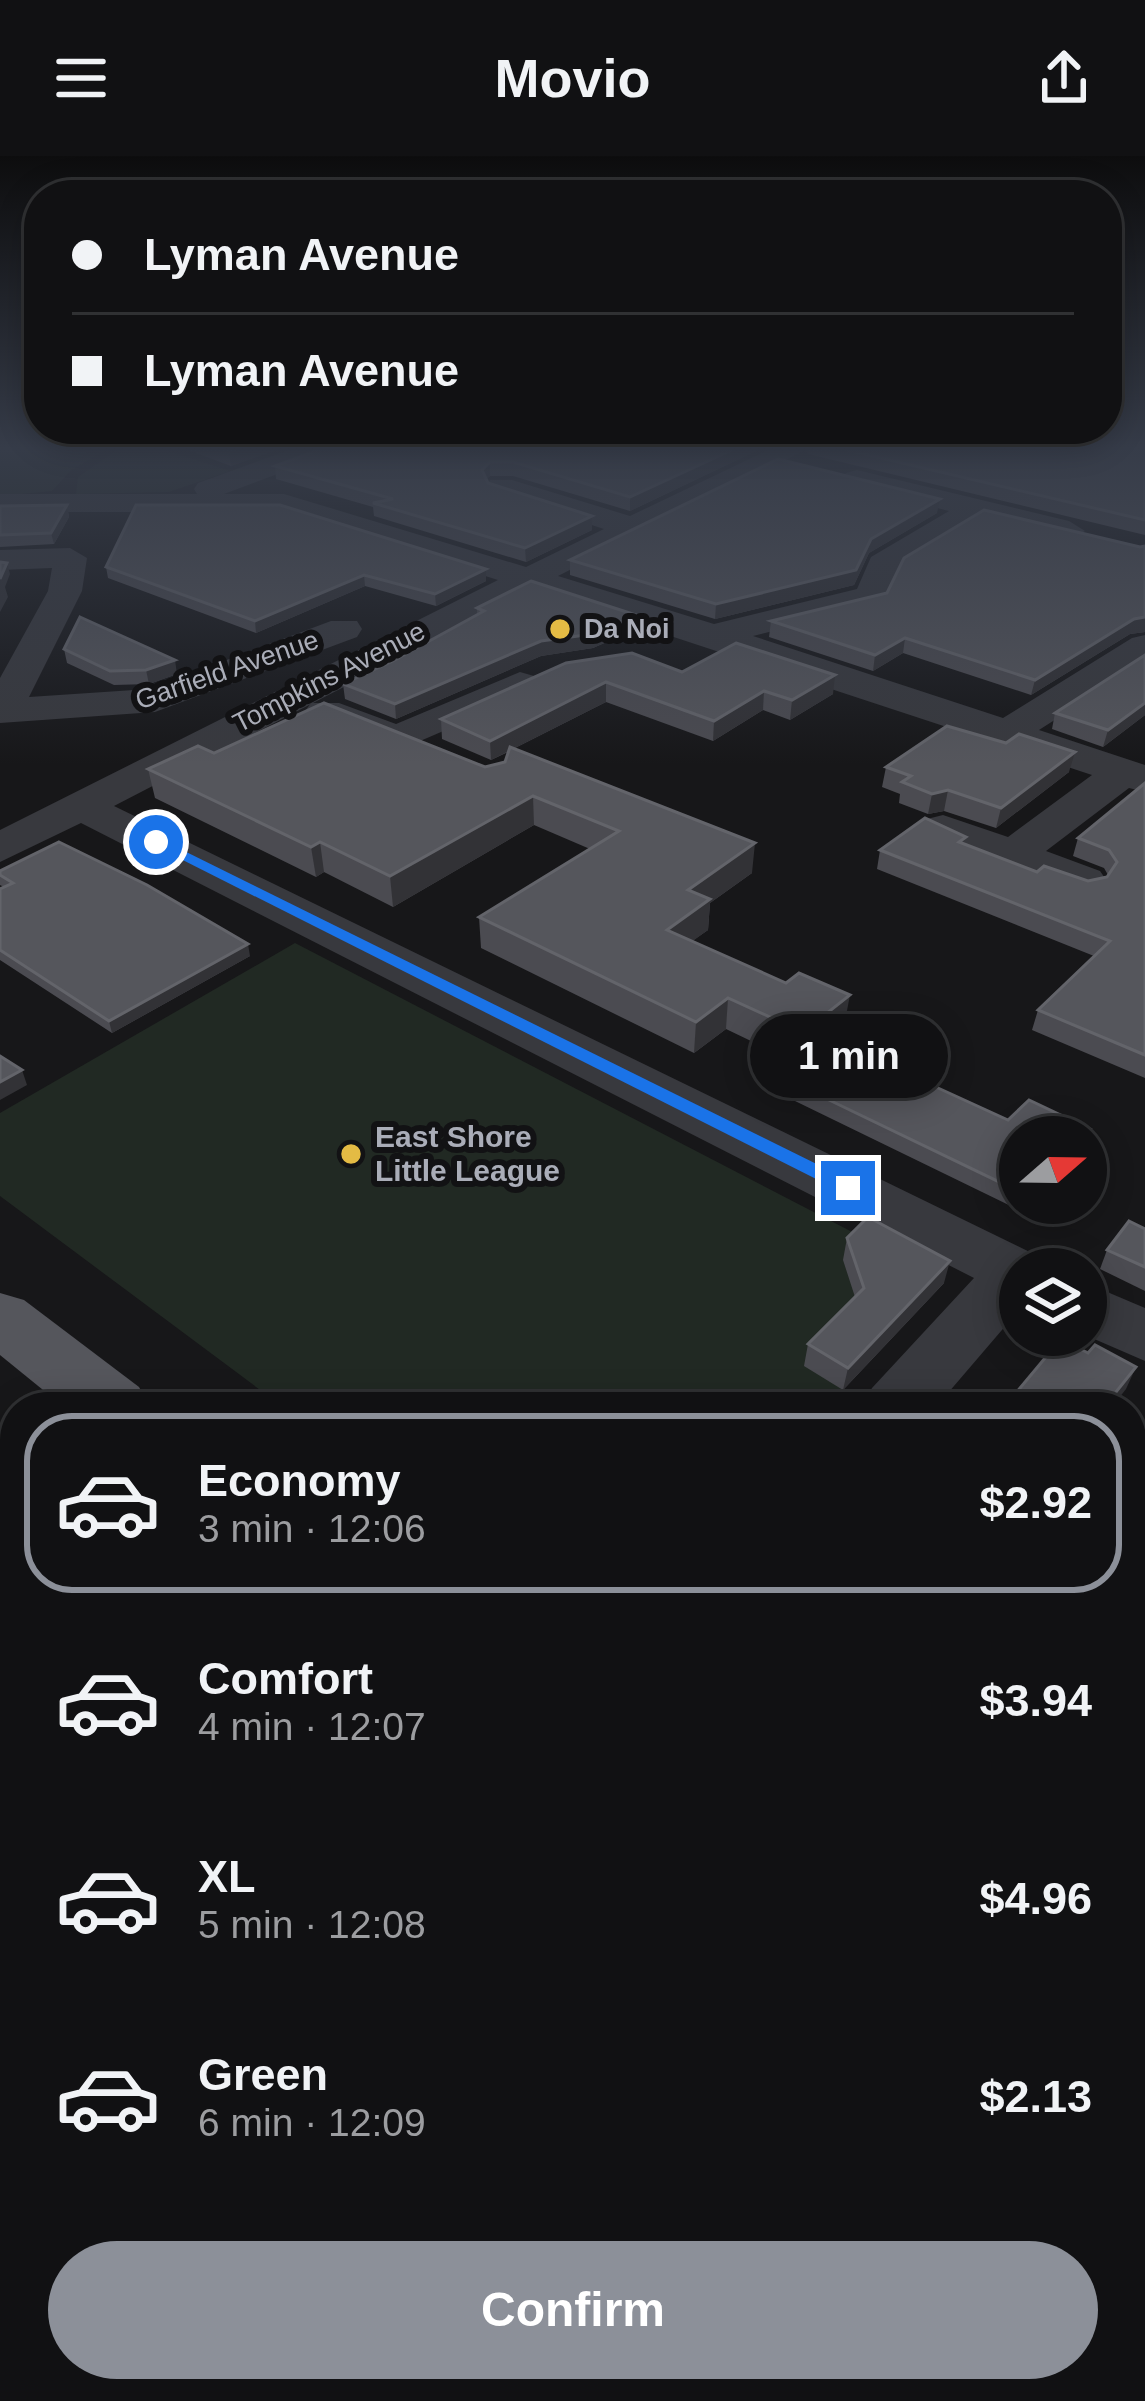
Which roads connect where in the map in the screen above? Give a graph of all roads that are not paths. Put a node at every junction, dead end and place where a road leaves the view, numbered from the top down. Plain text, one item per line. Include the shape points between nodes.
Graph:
1 (452, 555) edge
2 (579, 555) edge
3 (899, 555) edge
4 (0, 560) edge
5 (530, 579) junction
6 (452, 615) junction
7 (712, 635) junction
8 (1145, 646) edge
9 (556, 668) edge
10 (290, 696) junction
11 (1, 711) edge
12 (1006, 734) junction
13 (397, 739) junction
14 (451, 763) edge
15 (1134, 776) edge
16 (75, 812) junction
17 (943, 828) edge
18 (0, 848) edge
19 (1014, 854) junction
20 (1084, 881) edge
21 (999, 1264) edge
22 (999, 1294) edge
23 (1107, 1317) edge
24 (0, 1318) edge
25 (1145, 1336) edge
26 (96, 1392) edge
27 (910, 1392) edge

1 - 5 street
2 - 5 street, Tompkins Avenue
3 - 7 street via 884,564 872,596
4 - 11 street via 70,558 65,591
5 - 6 street, Tompkins Avenue
5 - 7 street
6 - 10 street, Tompkins Avenue
6 - 11 street, Garfield Avenue via 358,623 155,700
7 - 12 street
8 - 12 street
9 - 13 street
10 - 13 street
10 - 16 street, Tompkins Avenue
12 - 15 street
13 - 14 street
15 - 19 street
16 - 18 street, Tompkins Avenue
16 - 21 street
17 - 19 street
19 - 20 street
22 - 27 street
23 - 25 street
24 - 26 main road

